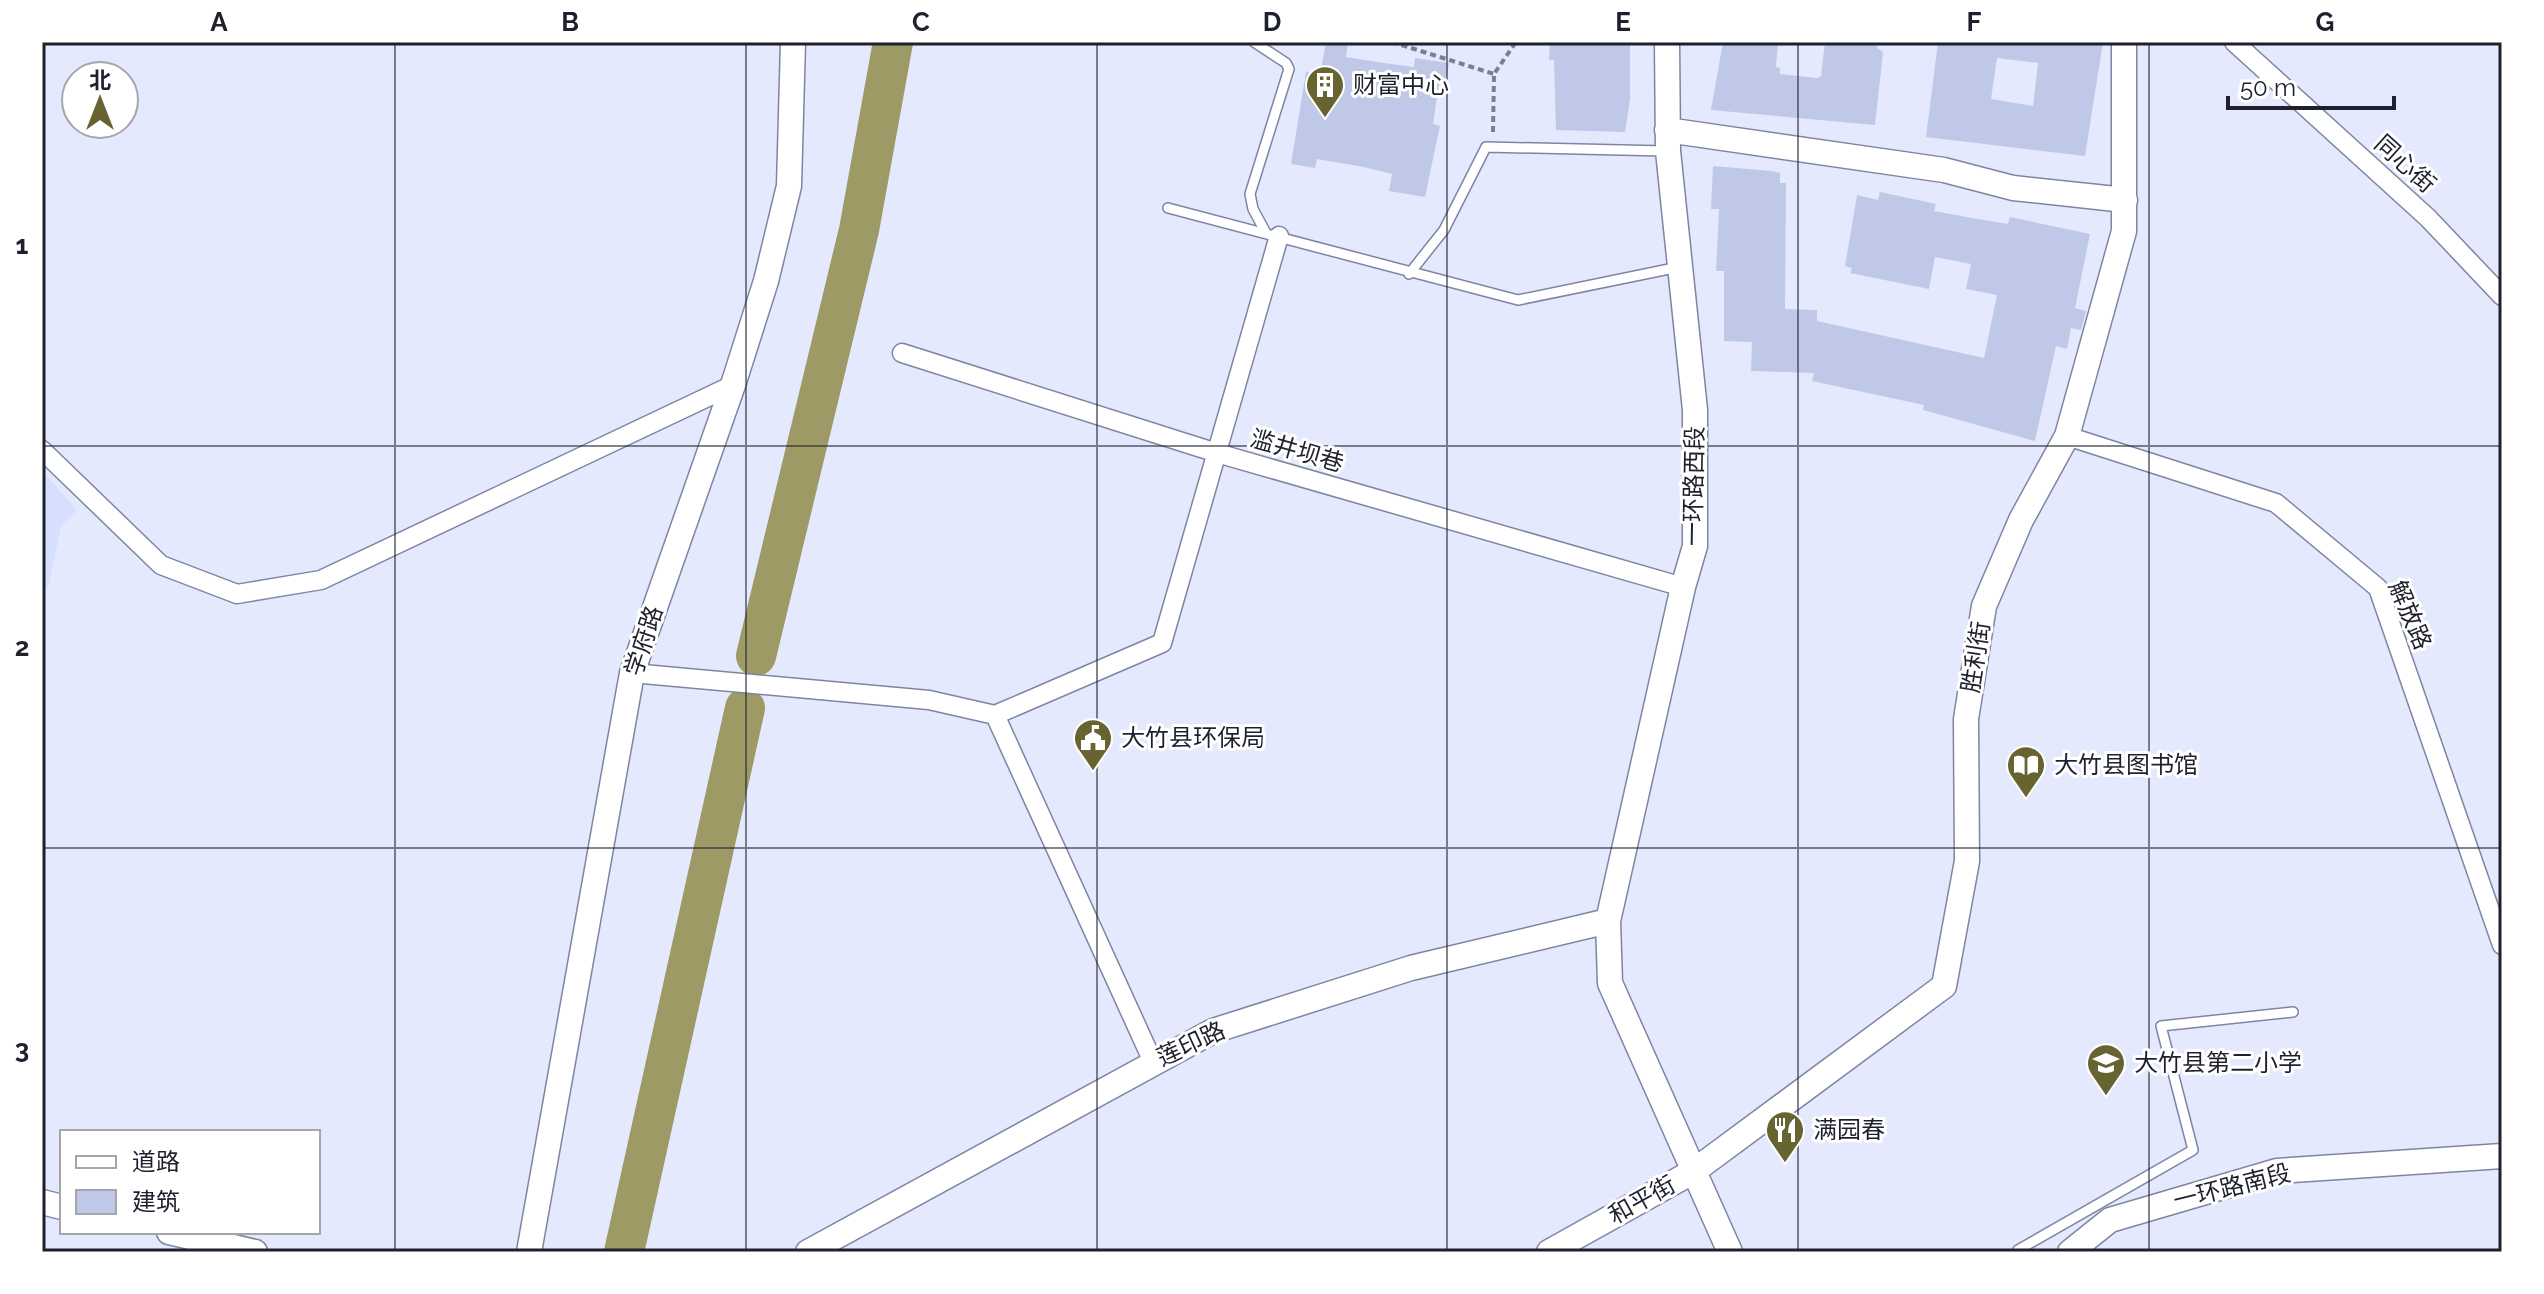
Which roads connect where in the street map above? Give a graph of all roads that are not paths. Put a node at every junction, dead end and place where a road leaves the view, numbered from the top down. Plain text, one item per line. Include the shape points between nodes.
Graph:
1 (793, 42) edge
2 (1254, 42) edge
3 (1667, 42) edge
4 (2124, 42) edge
5 (2234, 42) edge
6 (1667, 140) junction
7 (2125, 200) junction
8 (1168, 208) dead end
9 (1272, 235) junction
10 (1679, 267) junction
11 (1409, 274) junction
12 (2502, 296) edge
13 (902, 353) dead end
14 (733, 385) junction
15 (2067, 436) junction
16 (42, 450) edge
17 (1217, 453) junction
18 (1683, 587) junction
19 (632, 673) junction
20 (995, 715) junction
21 (1608, 921) junction
22 (2502, 945) edge
23 (2293, 1012) dead end
24 (1153, 1062) junction
25 (2502, 1156) edge
26 (1694, 1171) junction
27 (178, 1234) edge
28 (255, 1252) edge
29 (529, 1252) edge
30 (808, 1252) edge
31 (1549, 1252) edge
32 (1730, 1252) edge
33 (2020, 1252) edge
34 (2070, 1252) edge

1 - 14 street, 学府路 via 789,186
2 - 9 lane via 1289,69 1250,194 1253,209
3 - 6 street, 一环路西段
4 - 7 street, 胜利街
5 - 12 street, 同心街 via 2428,218
6 - 7 street via 1944,170 2013,188
6 - 10 street, 一环路西段
6 - 11 lane via 1486,147 1444,230
7 - 15 street, 胜利街 via 2124,231
8 - 9 lane
9 - 11 lane
9 - 17 street
10 - 11 lane via 1518,300
10 - 18 street, 一环路西段 via 1695,410 1695,546
13 - 17 street, 滥井坝巷
14 - 16 street via 321,580 237,594 161,565
14 - 19 street, 学府路
15 - 22 street, 解放路 via 2276,503 2378,588
15 - 26 street, 胜利街 via 2021,520 1984,606 1966,719 1967,861 1944,986
17 - 18 street, 滥井坝巷
17 - 20 street via 1162,643
18 - 21 street, 一环路西段
19 - 20 street via 929,700
19 - 29 street, 学府路
20 - 24 street
21 - 24 street, 莲印路 via 1411,968 1213,1031
21 - 26 street via 1610,983
23 - 33 lane via 2161,1026 2193,1150
24 - 30 street, 莲印路
25 - 34 street, 一环路南段 via 2277,1171 2110,1220
26 - 31 street, 和平街
26 - 32 street
27 - 28 street

